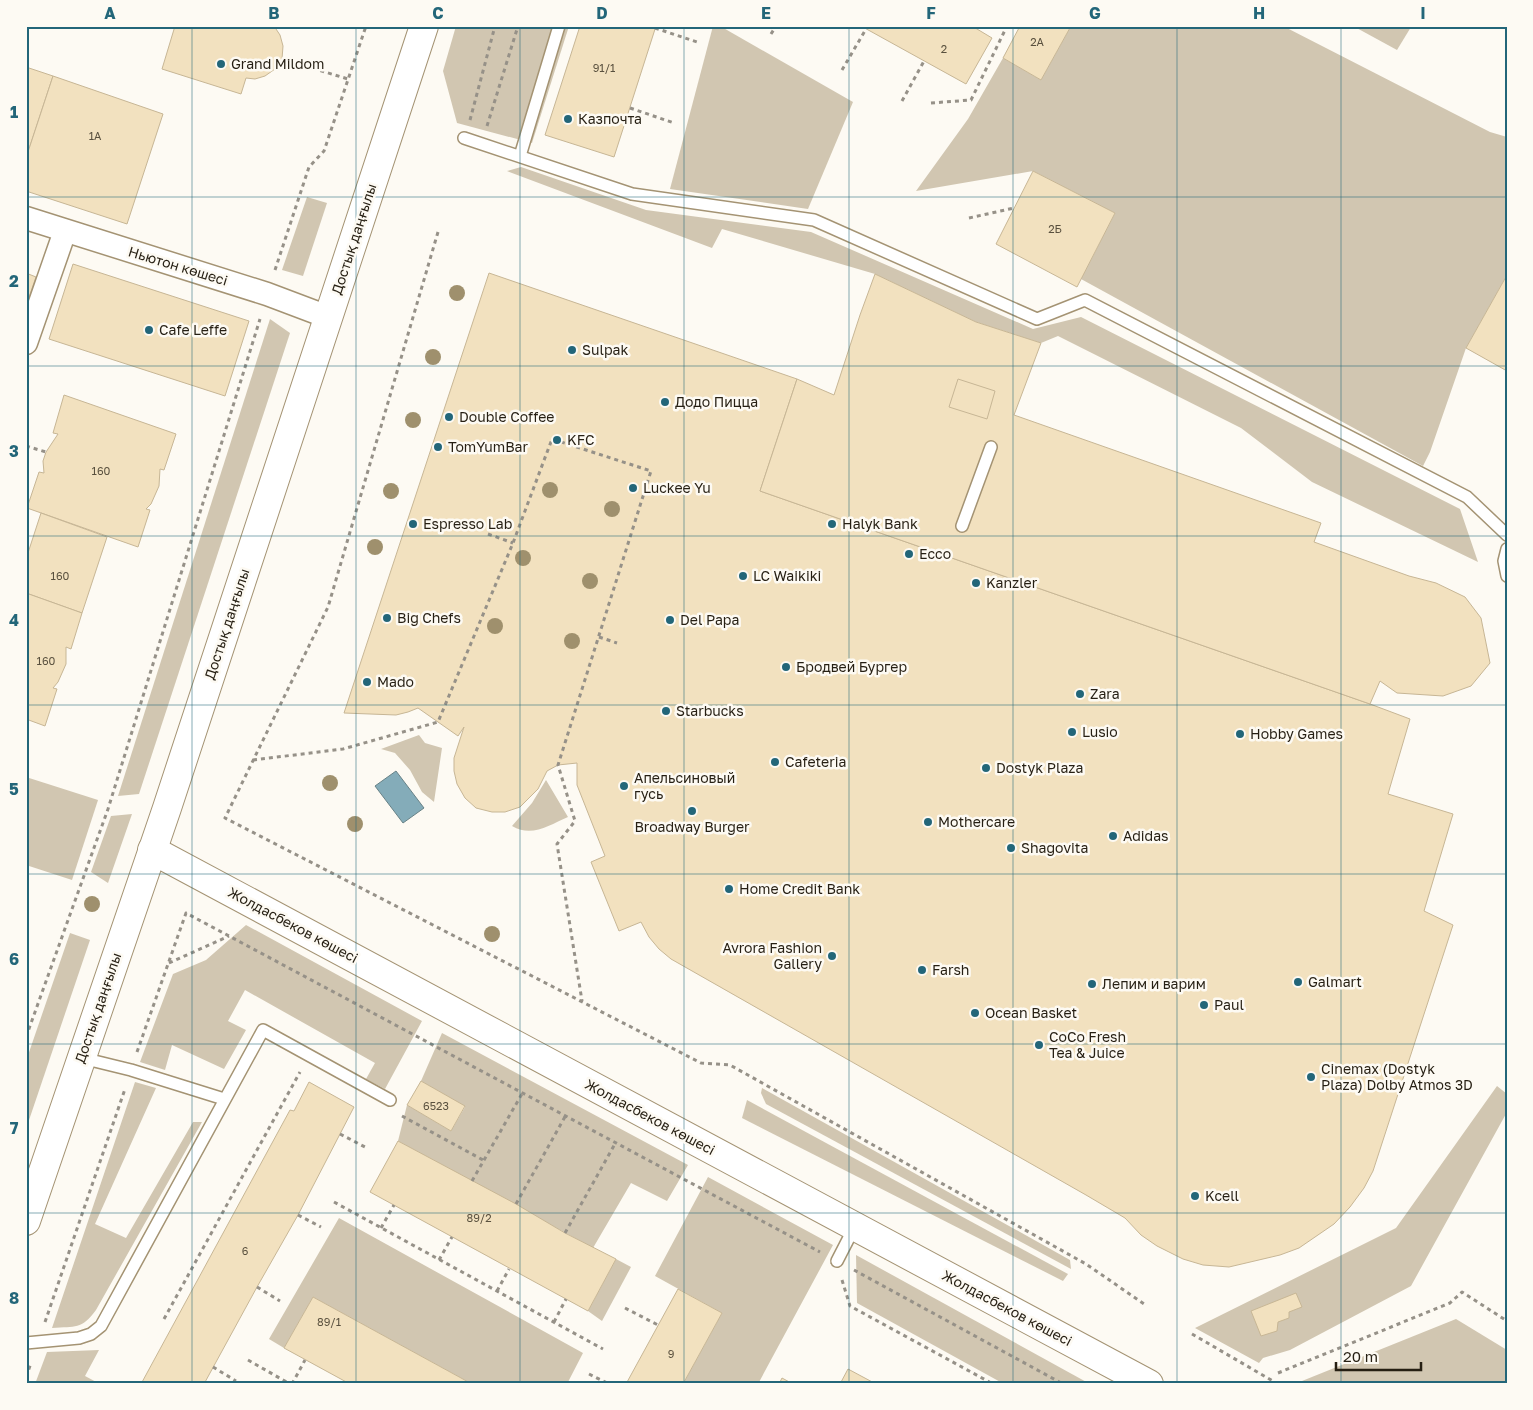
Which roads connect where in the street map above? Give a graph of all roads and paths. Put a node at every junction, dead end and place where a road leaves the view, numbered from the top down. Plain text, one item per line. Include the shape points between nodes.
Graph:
1 (366, 26) edge
2 (424, 26) edge
3 (495, 26) edge
4 (518, 26) edge
5 (560, 26) edge
6 (776, 26) edge
7 (1007, 26) edge
8 (655, 28) dead end
9 (866, 29) dead end
10 (771, 34) dead end
11 (697, 42) dead end
12 (282, 59) dead end
13 (924, 61) dead end
14 (842, 70) dead end
15 (348, 80) junction
16 (902, 101) dead end
17 (931, 103) dead end
18 (630, 108) dead end
19 (674, 123) dead end
20 (484, 134) dead end
21 (464, 138) joint
22 (520, 156) junction
23 (1014, 208) dead end
24 (26, 218) edge
25 (969, 218) dead end
26 (66, 231) junction
27 (438, 232) dead end
28 (267, 294) junction
29 (328, 317) junction
30 (26, 343) edge
31 (26, 446) edge
32 (990, 447) dead end
33 (46, 452) dead end
34 (962, 526) dead end
35 (488, 534) dead end
36 (1507, 535) edge
37 (513, 543) junction
38 (1507, 549) edge
39 (1507, 576) edge
40 (599, 637) junction
41 (617, 643) dead end
42 (254, 760) junction
43 (152, 850) junction
44 (230, 936) junction
45 (168, 964) junction
46 (582, 1002) junction
47 (26, 1037) edge
48 (309, 1056) junction
49 (82, 1058) junction
50 (131, 1070) junction
51 (523, 1092) junction
52 (224, 1099) junction
53 (390, 1100) dead end
54 (394, 1112) dead end
55 (566, 1115) junction
56 (340, 1134) dead end
57 (616, 1142) junction
58 (365, 1147) dead end
59 (483, 1160) junction
60 (472, 1180) dead end
61 (334, 1202) dead end
62 (516, 1204) dead end
63 (394, 1205) dead end
64 (298, 1215) dead end
65 (27, 1217) edge
66 (855, 1226) junction
67 (320, 1227) dead end
68 (381, 1228) junction
69 (565, 1233) dead end
70 (452, 1237) dead end
71 (440, 1260) junction
72 (837, 1261) junction
73 (509, 1268) dead end
74 (257, 1287) dead end
75 (497, 1291) junction
76 (566, 1299) dead end
77 (280, 1301) dead end
78 (1147, 1306) dead end
79 (625, 1308) dead end
80 (164, 1319) dead end
81 (1507, 1321) edge
82 (554, 1322) junction
83 (658, 1325) dead end
84 (1192, 1334) dead end
85 (32, 1342) edge
86 (603, 1349) dead end
87 (248, 1360) dead end
88 (306, 1360) dead end
89 (213, 1367) dead end
90 (1278, 1373) dead end
91 (589, 1374) dead end
92 (26, 1377) edge
93 (236, 1381) dead end
94 (1064, 1383) edge
95 (1146, 1383) edge
96 (291, 1384) edge
97 (609, 1384) edge
98 (993, 1384) edge
99 (1278, 1384) edge

1 - 15 path
2 - 29 main road, Достық даңғылы
3 - 21 path
4 - 20 path
5 - 22 lane
6 - 10 path
7 - 17 path via 971,100
8 - 11 path
9 - 14 path
12 - 15 path
13 - 16 path
15 - 28 path via 324,151 309,167
18 - 19 path
21 - 22 lane
22 - 36 lane via 632,194 814,220 1037,319 1084,300 1467,497
23 - 25 path
24 - 26 street, Ньютон көшесі
26 - 28 street, Ньютон көшесі
26 - 30 street
27 - 42 path via 328,607
28 - 29 street, Ньютон көшесі
28 - 47 path via 108,809
29 - 43 main road, Достық даңғылы
31 - 33 path
32 - 34 lane
35 - 37 path
37 - 40 path via 552,439 651,471
37 - 42 path via 438,722 343,749
38 - 39 lane via 1504,561
40 - 41 path
40 - 46 path via 558,765 575,821 557,844
42 - 46 path via 225,818
43 - 49 main road, Достық даңғылы
43 - 66 main road, Жолдасбеков көшесі
44 - 45 path
44 - 45 path via 186,913
44 - 51 path
45 - 50 path
46 - 78 path via 701,1063 730,1065 1086,1264
48 - 52 lane via 263,1030
48 - 53 lane
48 - 80 path
49 - 50 lane
49 - 65 main road, Достық даңғылы
50 - 52 lane
50 - 85 path
51 - 55 path
51 - 59 path
52 - 85 lane via 101,1326 79,1338
54 - 59 path
55 - 57 path
55 - 62 path
56 - 58 path
57 - 69 path
57 - 72 path
59 - 60 path
61 - 68 path
63 - 68 path
64 - 67 path
66 - 72 lane
66 - 95 main road, Жолдасбеков көшесі
68 - 71 path
70 - 71 path
71 - 75 path
72 - 94 path
72 - 98 path via 850,1306
73 - 75 path
74 - 77 path
75 - 82 path
76 - 82 path
79 - 83 path
81 - 90 path via 1462,1292 1450,1303
82 - 86 path
84 - 99 path
85 - 92 path
87 - 96 path
88 - 96 path
89 - 93 path
91 - 97 path

